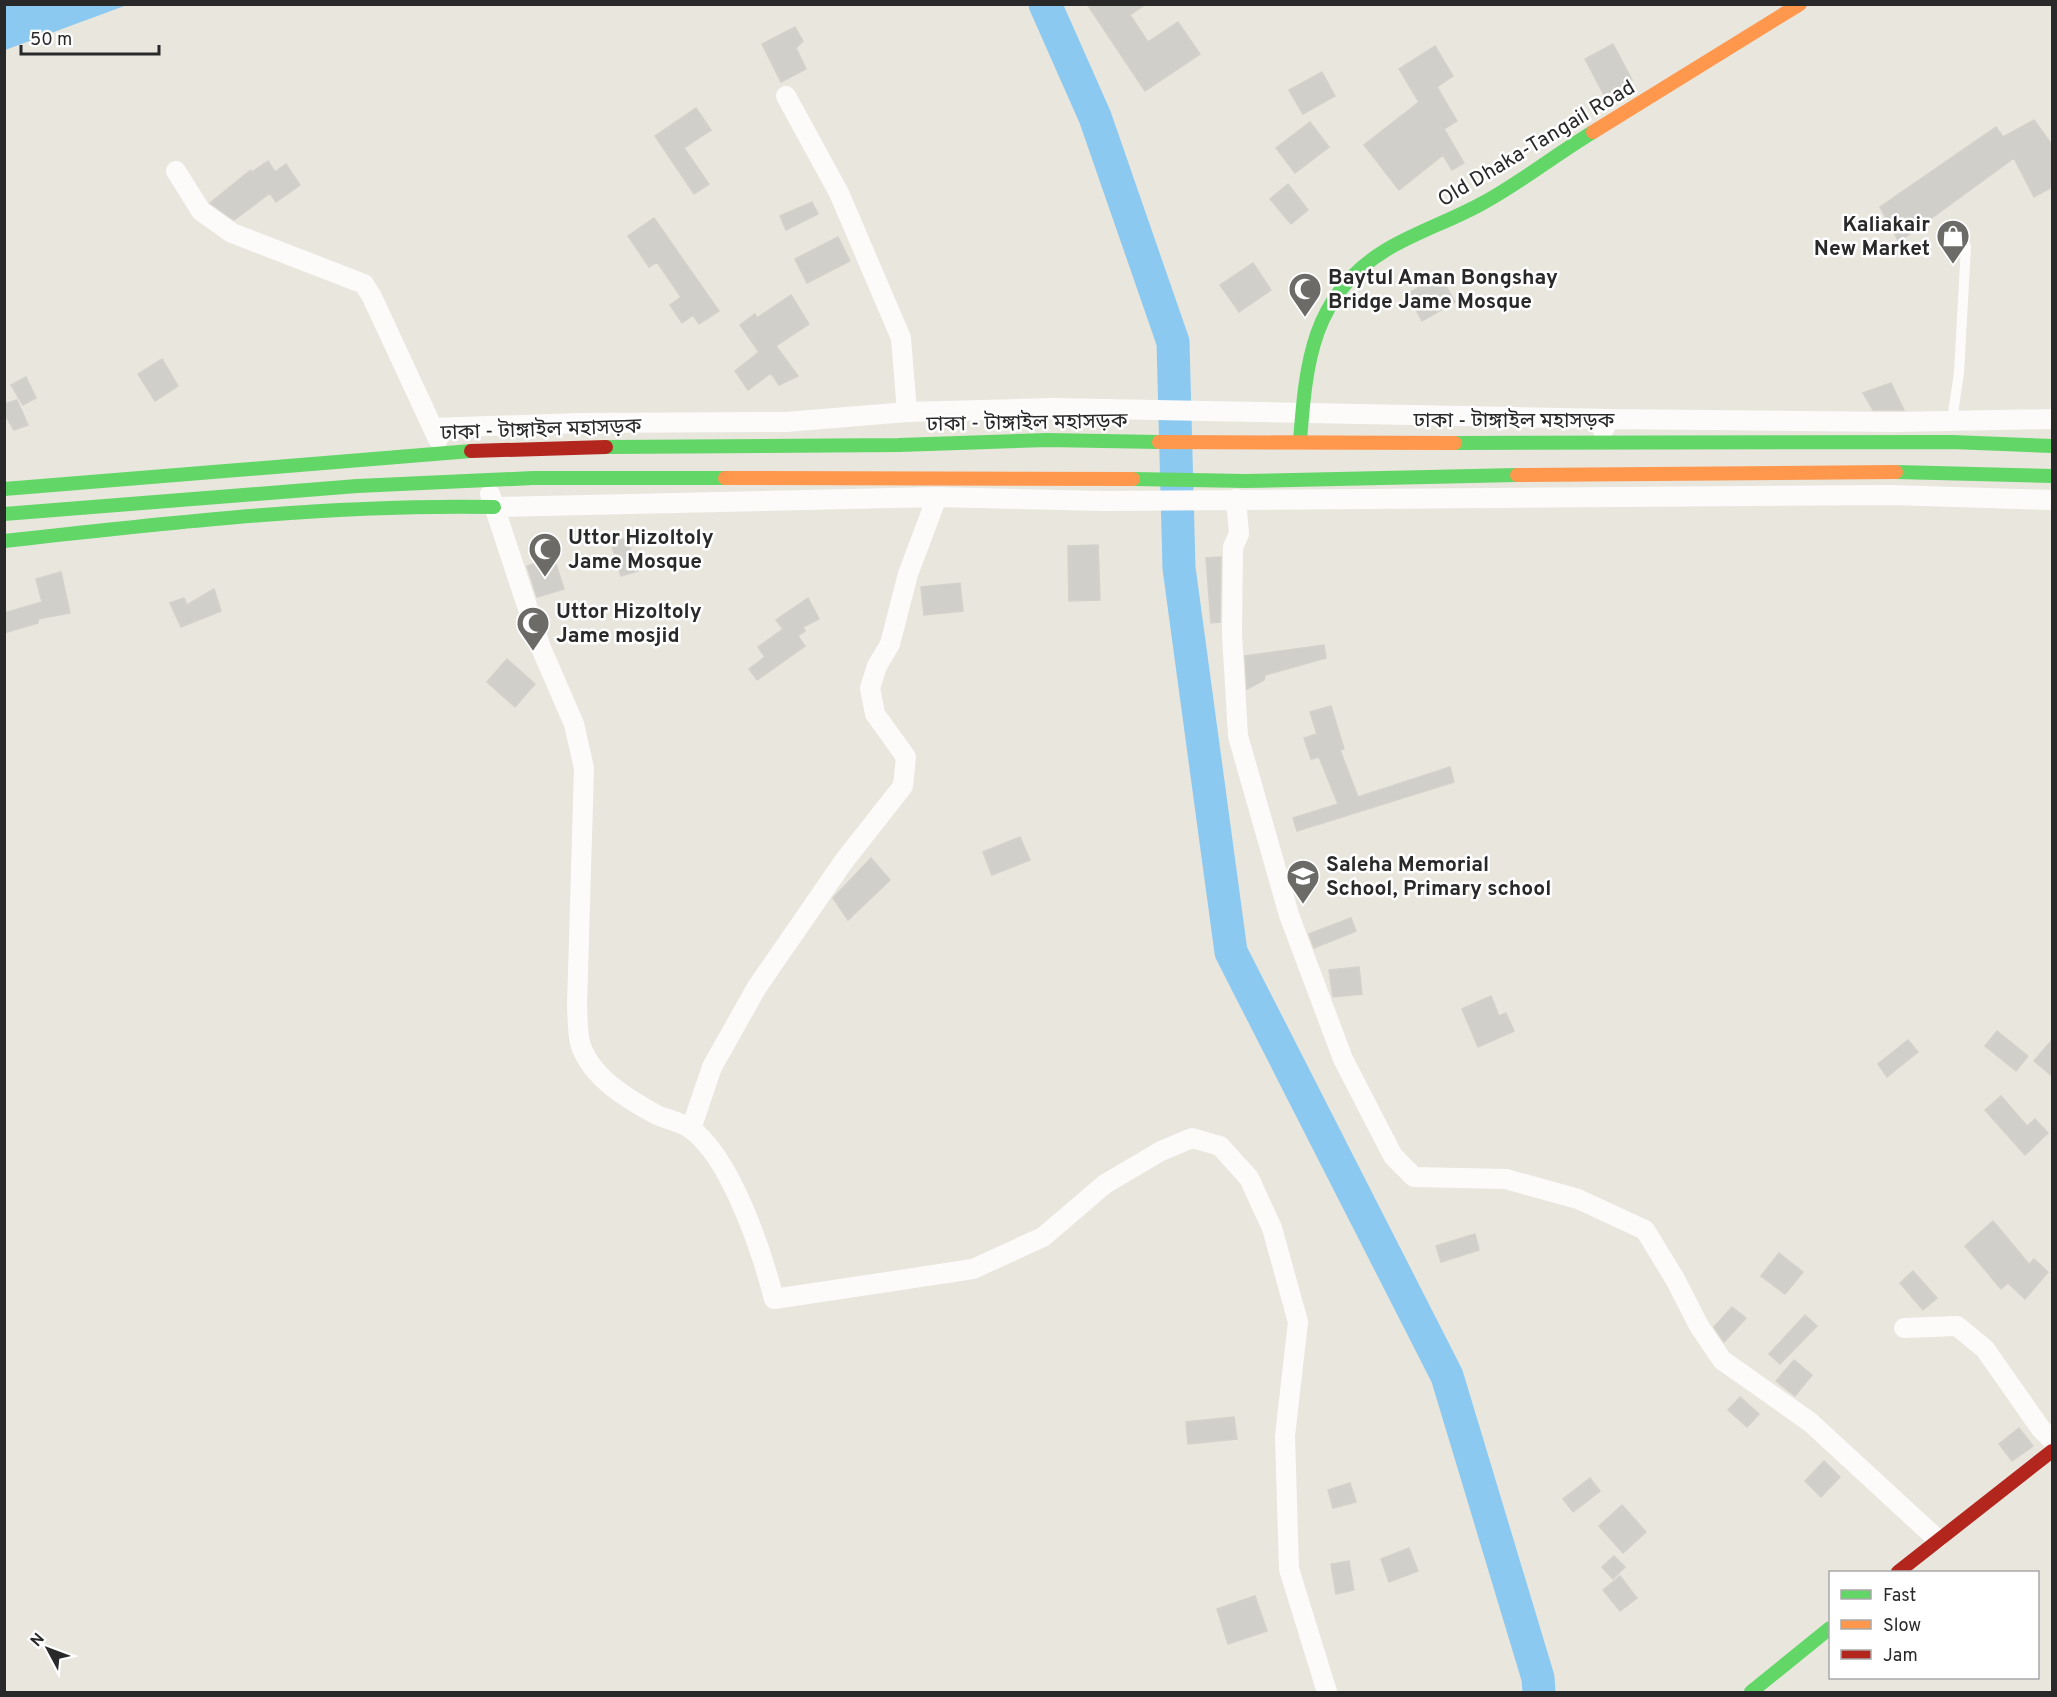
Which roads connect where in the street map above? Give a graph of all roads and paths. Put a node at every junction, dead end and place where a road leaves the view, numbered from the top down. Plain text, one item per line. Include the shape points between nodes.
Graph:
1 (1800, 4) edge
2 (786, 96) dead end
3 (176, 171) dead end
4 (1966, 246) dead end
5 (908, 412) junction
6 (1302, 413) junction
7 (1609, 419) junction
8 (2052, 419) edge
9 (1952, 420) junction
10 (433, 428) junction
11 (1300, 441) junction
12 (1598, 441) junction
13 (2052, 446) edge
14 (444, 452) junction
15 (2052, 476) edge
16 (485, 480) junction
17 (4, 489) edge
18 (1241, 490) junction
19 (937, 497) junction
20 (2052, 500) edge
21 (494, 507) junction
22 (4, 514) edge
23 (4, 541) edge
24 (691, 1129) junction
25 (1904, 1328) dead end
26 (2052, 1440) edge
27 (2052, 1451) edge
28 (1937, 1539) junction
29 (1899, 1571) edge
30 (1829, 1629) edge
31 (1327, 1692) edge
32 (1751, 1692) edge

1 - 6 main road, Old Dhaka-Tangail Road via 1483,203 1370,260 1353,273 1331,301 1313,342
2 - 5 street via 838,193 901,338
3 - 10 street via 201,211 232,232 364,284
4 - 9 lane via 1959,373
5 - 6 street via 1052,408
5 - 10 street via 786,422
6 - 7 street
6 - 11 main road, Old Dhaka-Tangail Road
7 - 9 street
7 - 12 street
8 - 9 street
10 - 14 street
11 - 12 main road, ঢাকা - টাঙ্গাইল মহাসড়ক
11 - 14 main road, ঢাকা - টাঙ্গাইল মহাসড়ক via 1047,440
12 - 13 main road, ঢাকা - টাঙ্গাইল মহাসড়ক
14 - 17 main road, ঢাকা - টাঙ্গাইল মহাসড়ক
15 - 18 main road via 1941,471 1456,475
16 - 18 main road via 1056,477
16 - 21 street
16 - 22 main road via 357,486
18 - 19 street via 1104,501
18 - 20 street via 1891,495
18 - 28 street via 1239,534 1233,547 1232,634 1238,736 1289,915 1343,1059 1393,1156 1414,1177 1506,1179 1578,1199 1646,1230 1722,1360 1810,1422
19 - 21 street
19 - 24 street via 908,574 890,644 870,688 875,714 906,758 903,786 844,861 757,987 712,1067
21 - 23 main road via 420,504 216,519
21 - 24 street via 541,648 574,724 584,768 577,1006 580,1045 590,1067 620,1091
24 - 31 street via 714,1154 738,1195 774,1299 974,1269 1043,1238 1106,1184 1161,1151 1192,1137 1220,1146 1249,1178 1272,1228 1298,1322 1285,1436 1289,1569
25 - 26 street via 1957,1326 1985,1349
27 - 28 main road
28 - 29 main road
30 - 32 main road

